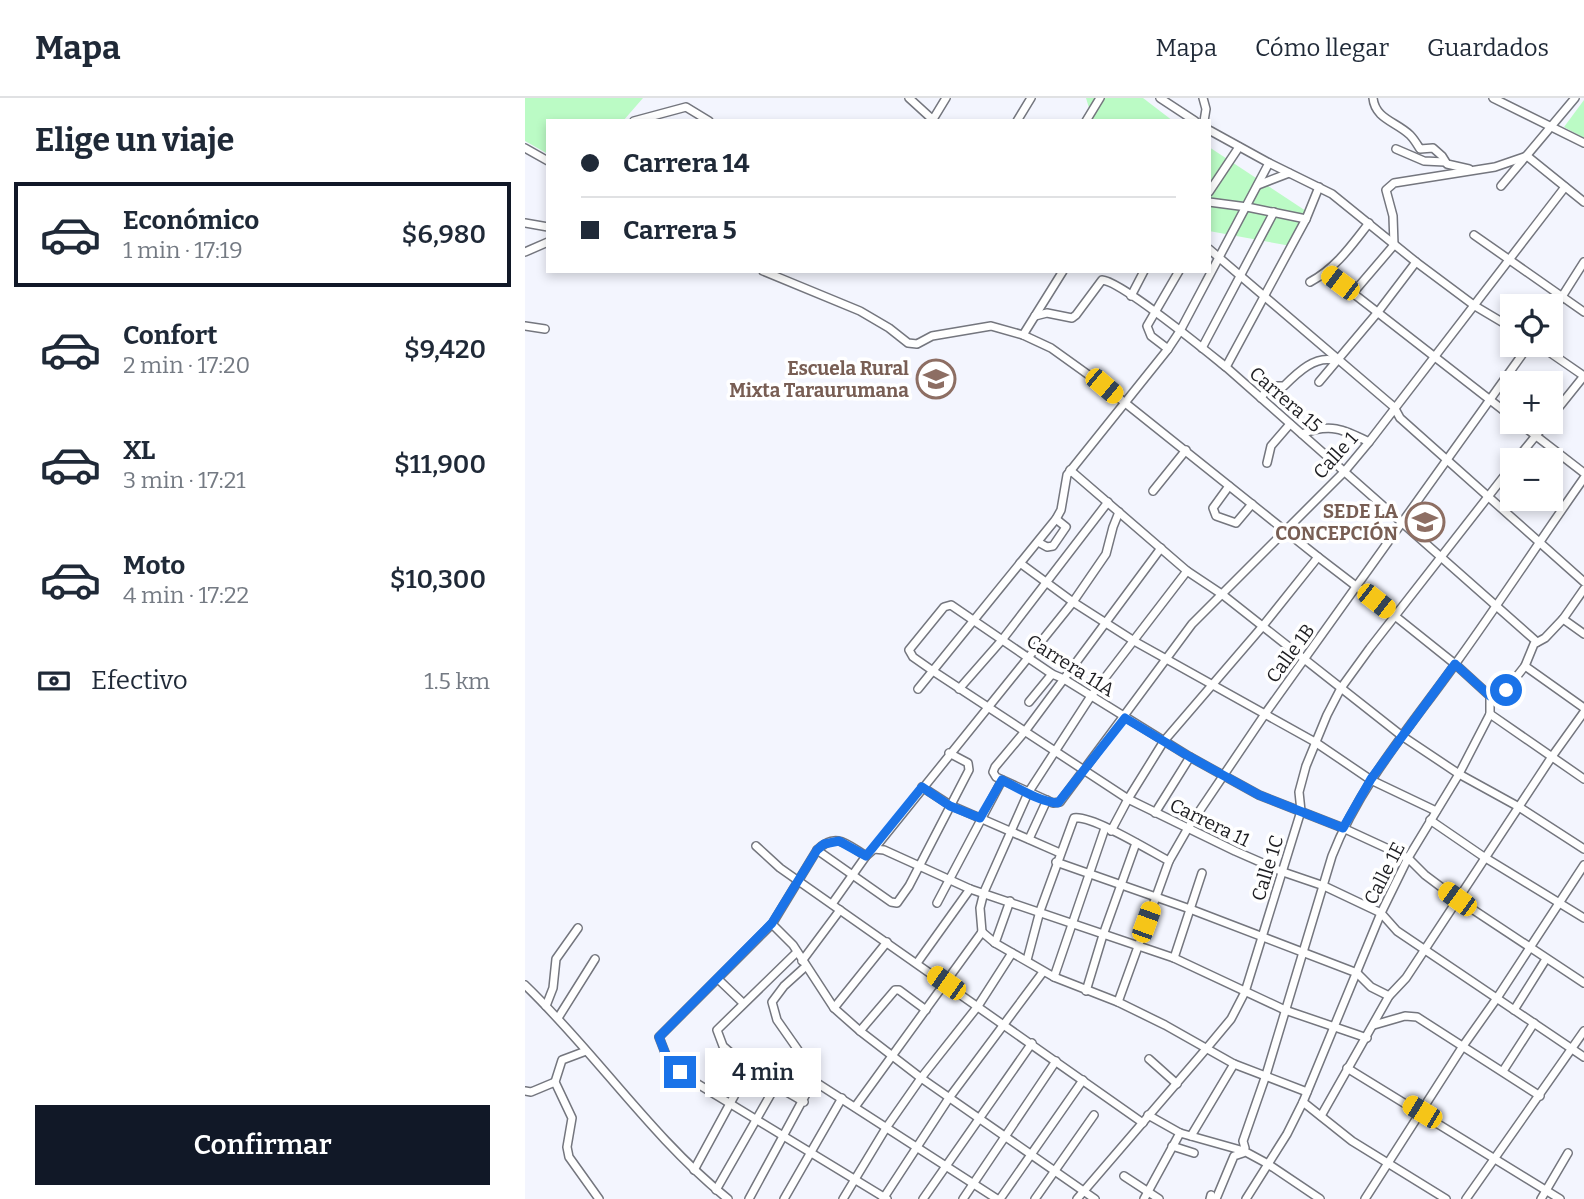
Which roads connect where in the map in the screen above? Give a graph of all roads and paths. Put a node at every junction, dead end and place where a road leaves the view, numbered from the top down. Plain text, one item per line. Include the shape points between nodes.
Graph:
1 (909, 98) edge
2 (946, 98) edge
3 (1031, 98) edge
4 (1100, 98) edge
5 (1160, 98) edge
6 (1203, 98) edge
7 (1373, 98) edge
8 (1493, 98) edge
9 (1575, 98) edge
10 (641, 119) edge
11 (706, 119) edge
12 (931, 119) edge
13 (933, 119) edge
14 (1018, 119) edge
15 (1087, 119) edge
16 (1192, 119) edge
17 (1204, 119) edge
18 (1552, 127) junction
19 (1211, 131) edge
20 (1584, 143) edge
21 (1239, 147) junction
22 (525, 148) edge
23 (1396, 149) dead end
24 (1527, 156) junction
25 (546, 160) edge
26 (1445, 162) junction
27 (1269, 163) junction
28 (1473, 170) junction
29 (1289, 173) junction
30 (1258, 185) junction
31 (1501, 186) dead end
32 (1319, 187) junction
33 (1565, 187) junction
34 (1211, 189) edge
35 (1211, 202) edge
36 (1584, 202) edge
37 (1247, 207) junction
38 (1274, 212) junction
39 (1306, 219) junction
40 (525, 223) edge
41 (1369, 223) junction
42 (546, 228) edge
43 (1474, 235) dead end
44 (546, 243) edge
45 (1394, 244) junction
46 (1211, 251) edge
47 (525, 252) edge
48 (1220, 258) junction
49 (1510, 261) junction
50 (1416, 262) junction
51 (1584, 262) edge
52 (768, 273) edge
53 (1062, 273) edge
54 (1143, 273) edge
55 (1178, 273) edge
56 (1327, 273) junction
57 (1241, 276) junction
58 (1310, 282) dead end
59 (1353, 293) junction
60 (1559, 294) edge
61 (1563, 294) edge
62 (1131, 296) junction
63 (1263, 297) junction
64 (1563, 297) edge
65 (1475, 306) junction
66 (1378, 312) junction
67 (1584, 312) edge
68 (1156, 313) junction
69 (1035, 316) junction
70 (1500, 321) edge
71 (526, 328) edge
72 (545, 329) dead end
73 (1180, 331) junction
74 (1023, 335) junction
75 (1202, 348) junction
76 (1168, 349) junction
77 (1435, 357) junction
78 (1520, 357) edge
79 (1556, 357) edge
80 (1337, 361) junction
81 (1226, 368) junction
82 (1584, 376) edge
83 (1319, 382) dead end
84 (1261, 398) junction
85 (1490, 400) junction
86 (1563, 402) edge
87 (1125, 403) junction
88 (1394, 407) junction
89 (1500, 408) edge
90 (1290, 424) junction
91 (1302, 434) junction
92 (1536, 435) joint
93 (1369, 442) junction
94 (1526, 448) edge
95 (1186, 450) junction
96 (1448, 459) junction
97 (1267, 463) dead end
98 (1070, 470) junction
99 (1344, 472) junction
100 (1584, 476) edge
101 (1500, 481) edge
102 (1229, 486) junction
103 (1153, 491) dead end
104 (1487, 497) junction
105 (1108, 502) junction
106 (1252, 504) junction
107 (1119, 512) junction
108 (1056, 519) junction
109 (1402, 521) junction
110 (1285, 530) junction
111 (1038, 541) junction
112 (1538, 544) junction
113 (1161, 548) junction
114 (1442, 557) junction
115 (1318, 558) junction
116 (1020, 563) junction
117 (1187, 571) junction
118 (1584, 582) edge
119 (1047, 583) junction
120 (1357, 587) junction
121 (1584, 589) edge
122 (1223, 595) junction
123 (1073, 602) junction
124 (1496, 605) junction
125 (1395, 616) junction
126 (1563, 619) junction
127 (974, 622) junction
128 (1106, 624) junction
129 (1262, 627) junction
130 (1584, 634) edge
131 (1002, 640) junction
132 (1135, 641) junction
133 (1537, 642) junction
134 (1029, 658) junction
135 (1166, 658) junction
136 (1305, 660) junction
137 (1455, 664) junction
138 (1525, 666) junction
139 (933, 671) junction
140 (1052, 674) junction
141 (1064, 679) junction
142 (1212, 684) junction
143 (1341, 688) junction
144 (918, 689) dead end
145 (959, 689) junction
146 (1091, 696) junction
147 (1490, 696) junction
148 (1029, 702) dead end
149 (988, 707) junction
150 (1584, 710) edge
151 (1265, 714) junction
152 (1490, 714) junction
153 (1125, 718) junction
154 (1026, 730) junction
155 (1402, 736) junction
156 (1164, 741) junction
157 (1315, 742) junction
158 (1057, 751) junction
159 (949, 753) junction
160 (1190, 757) junction
161 (1551, 758) junction
162 (1083, 770) junction
163 (1459, 774) junction
164 (1222, 775) junction
165 (1371, 779) junction
166 (1584, 779) edge
167 (1002, 780) junction
168 (922, 787) junction
169 (1028, 793) junction
170 (1128, 799) junction
171 (1047, 800) junction
172 (950, 806) junction
173 (1519, 807) junction
174 (1301, 811) junction
175 (1436, 811) junction
176 (1155, 813) junction
177 (980, 818) junction
178 (1430, 820) junction
179 (1188, 828) junction
180 (1343, 828) junction
181 (1108, 829) junction
182 (1011, 831) junction
183 (1029, 839) junction
184 (1136, 843) junction
185 (755, 846) dead end
186 (874, 849) junction
187 (1584, 849) edge
188 (817, 850) junction
189 (1060, 853) junction
190 (866, 856) junction
191 (1485, 857) junction
192 (1408, 858) junction
193 (1169, 861) junction
194 (1056, 862) junction
195 (1584, 865) edge
196 (919, 867) junction
197 (1283, 872) junction
198 (1091, 873) junction
199 (1202, 873) dead end
200 (851, 875) junction
201 (798, 880) junction
202 (949, 880) junction
203 (1121, 884) junction
204 (1324, 886) junction
205 (969, 889) junction
206 (984, 892) junction
207 (1155, 897) junction
208 (1457, 899) junction
209 (1010, 901) junction
210 (937, 903) dead end
211 (832, 904) junction
212 (1560, 904) junction
213 (1190, 908) junction
214 (841, 909) junction
215 (1040, 911) junction
216 (1381, 913) junction
217 (1584, 918) edge
218 (772, 923) junction
219 (1071, 924) junction
220 (578, 928) dead end
221 (982, 932) junction
222 (1103, 936) junction
223 (1263, 937) junction
224 (887, 942) junction
225 (995, 943) junction
226 (1137, 947) junction
227 (1530, 948) junction
228 (1425, 949) junction
229 (797, 952) junction
230 (1304, 952) junction
231 (1012, 953) junction
232 (1174, 958) junction
233 (595, 959) dead end
234 (1546, 959) junction
235 (1027, 960) junction
236 (917, 963) junction
237 (804, 964) junction
238 (1043, 972) junction
239 (1357, 973) junction
240 (1054, 977) junction
241 (718, 979) junction
242 (946, 983) junction
243 (1584, 983) edge
244 (527, 990) edge
245 (1086, 991) junction
246 (1245, 992) junction
247 (1389, 996) junction
248 (1497, 998) junction
249 (1118, 1002) junction
250 (743, 1003) junction
251 (546, 1006) junction
252 (978, 1006) junction
253 (834, 1008) junction
254 (926, 1010) junction
255 (1285, 1010) junction
256 (1514, 1010) junction
257 (558, 1018) junction
258 (1002, 1023) junction
259 (1534, 1023) junction
260 (1374, 1025) junction
261 (1332, 1028) junction
262 (860, 1031) junction
263 (1584, 1031) edge
264 (1367, 1038) junction
265 (1032, 1043) junction
266 (1463, 1046) junction
267 (1206, 1049) junction
268 (1572, 1050) junction
269 (586, 1051) junction
270 (891, 1057) junction
271 (1584, 1057) edge
272 (1149, 1059) dead end
273 (1056, 1061) junction
274 (1234, 1064) junction
275 (1347, 1068) junction
276 (1503, 1071) junction
277 (1266, 1075) junction
278 (921, 1078) junction
279 (767, 1080) dead end
280 (1083, 1080) junction
281 (555, 1082) junction
282 (814, 1082) junction
283 (1177, 1084) junction
284 (776, 1085) junction
285 (525, 1091) edge
286 (1307, 1092) junction
287 (1540, 1096) junction
288 (842, 1098) junction
289 (949, 1098) junction
290 (804, 1102) junction
291 (1303, 1102) junction
292 (730, 1105) junction
293 (855, 1107) junction
294 (1422, 1112) junction
295 (1094, 1115) dead end
296 (1148, 1115) junction
297 (1321, 1116) junction
298 (979, 1117) junction
299 (755, 1119) junction
300 (1143, 1123) junction
301 (886, 1128) junction
302 (1180, 1133) junction
303 (783, 1136) junction
304 (1006, 1136) junction
305 (1191, 1136) junction
306 (1173, 1146) junction
307 (917, 1148) junction
308 (1243, 1151) junction
309 (809, 1153) junction
310 (1193, 1153) dead end
311 (1569, 1153) dead end
312 (1032, 1154) junction
313 (1495, 1160) junction
314 (1388, 1163) junction
315 (1268, 1164) junction
316 (947, 1166) junction
317 (694, 1170) junction
318 (1054, 1170) junction
319 (1125, 1176) dead end
320 (855, 1180) junction
321 (974, 1184) junction
322 (716, 1190) junction
323 (1084, 1191) junction
324 (1546, 1191) junction
325 (1145, 1195) edge
326 (1212, 1197) edge
327 (885, 1198) edge
328 (599, 1199) edge
329 (728, 1199) edge
330 (749, 1199) edge
331 (784, 1199) edge
332 (843, 1199) edge
333 (923, 1199) edge
334 (963, 1199) edge
335 (999, 1199) edge
336 (1035, 1199) edge
337 (1077, 1199) edge
338 (1095, 1199) edge
339 (1159, 1199) edge
340 (1246, 1199) edge
341 (1319, 1199) edge
342 (1365, 1199) edge
343 (1446, 1199) edge
344 (1466, 1199) edge
345 (1541, 1199) edge
346 (1560, 1199) edge

1 - 12 street
2 - 13 street
3 - 14 street
4 - 15 street
5 - 16 street
6 - 17 street
7 - 26 street via 1380,114 1412,136 1420,149 1438,151
8 - 18 street
9 - 18 street
10 - 11 street via 686,107
18 - 20 street
18 - 24 street
19 - 21 street
21 - 27 street
21 - 34 street
22 - 25 street
23 - 26 street via 1425,161
24 - 28 street
24 - 31 street
24 - 33 street
26 - 28 street
27 - 29 street
27 - 30 street
28 - 45 street via 1402,180 1386,189 1394,216
29 - 30 street
29 - 32 street
30 - 37 street
32 - 39 street
32 - 41 street
33 - 36 street
33 - 49 street, Calle 1
35 - 37 street
37 - 38 street
37 - 48 street
38 - 39 street
38 - 57 street
39 - 63 street
40 - 42 street
41 - 45 street
41 - 56 street
43 - 49 street
44 - 47 street
45 - 50 street
45 - 59 street
46 - 48 street
48 - 57 street
48 - 73 street
49 - 60 street
49 - 65 street, Calle 1
50 - 65 street
50 - 66 street
51 - 61 street
52 - 74 street via 860,311 908,343 983,326
53 - 69 street
54 - 62 street
55 - 68 street
56 - 58 street
56 - 59 street
57 - 63 street
57 - 75 street
59 - 66 street
62 - 68 street, Carrera 15
62 - 69 street, Carrera 15 via 1103,279 1075,317
63 - 80 street
63 - 81 street
64 - 67 street
65 - 70 street
65 - 77 street, Calle 1
66 - 77 street
66 - 80 street
68 - 73 street, Carrera 15
68 - 76 street via 1146,330
69 - 74 street
71 - 72 street
73 - 75 street, Carrera 15
73 - 76 street
74 - 87 street via 1072,362
75 - 81 street, Carrera 15
76 - 87 street
77 - 85 street
77 - 88 street, Calle 1
78 - 85 street, Calle 1B
79 - 82 street
80 - 83 street
80 - 84 street via 1329,359 1303,368 1285,386 1269,386
80 - 88 street
81 - 84 street, Carrera 15
82 - 86 street
84 - 90 street, Carrera 15
85 - 89 street
85 - 96 street, Calle 1B
87 - 95 street
87 - 98 street
88 - 93 street, Calle 1
88 - 96 street via 1400,418
90 - 91 street, Carrera 15
90 - 97 street via 1271,446
91 - 93 street via 1331,428
91 - 99 street, Carrera 15
92 - 94 street
92 - 100 street
93 - 99 street, Calle 1
95 - 102 street
95 - 103 street
96 - 104 street
96 - 109 street, Calle 1B
98 - 105 street
98 - 108 street
99 - 109 street, Carrera 15
99 - 110 street, Calle 1
100 - 112 street
101 - 104 street, Calle 1C
102 - 106 street
102 - 106 street via 1213,508 1216,516 1236,523
104 - 112 street
104 - 114 street, Calle 1C
105 - 107 street
105 - 119 street
106 - 110 street
107 - 113 street
107 - 123 street via 1106,554
108 - 111 street
108 - 111 street via 1066,527 1055,544 1047,547
109 - 114 street, Carrera 15
109 - 120 street, Calle 1B
110 - 115 street
110 - 122 street, Calle 1
111 - 116 street
112 - 118 street
112 - 124 street
113 - 117 street
113 - 128 street
114 - 124 street, Carrera 15
114 - 125 street, Calle 1C
115 - 120 street
115 - 129 street
116 - 119 street
116 - 127 street
117 - 122 street
117 - 132 street
119 - 123 street
119 - 131 street
120 - 125 street
120 - 136 street, Calle 1B
121 - 126 street
122 - 129 street
122 - 135 street, Calle 1 via 1192,624
123 - 128 street
123 - 134 street
124 - 133 street, Carrera 15
124 - 137 street
125 - 137 street
125 - 143 street, Calle 1C
126 - 130 street
126 - 133 street
127 - 131 street, Carrera 11A
127 - 139 street
127 - 139 street, Carrera 11A via 949,605 936,617 909,650
128 - 132 street
128 - 141 street
129 - 136 street
129 - 142 street
131 - 134 street, Carrera 11A
131 - 145 street
132 - 135 street
132 - 146 street
133 - 138 street
134 - 140 street, Carrera 11A
134 - 149 street
135 - 142 street
135 - 153 street, Calle 1
136 - 143 street
136 - 151 street, Calle 1B
137 - 147 street
137 - 155 street
138 - 147 street via 1503,692
138 - 150 street
139 - 144 street
139 - 145 street, Carrera 11
140 - 141 street, Carrera 11A
140 - 148 street
141 - 146 street, Carrera 11A
141 - 154 street
142 - 151 street
142 - 156 street
143 - 155 street
143 - 157 street, Calle 1C
145 - 149 street, Carrera 11
146 - 153 street, Carrera 11A
146 - 158 street
147 - 152 street, Calle 1E
149 - 154 street, Carrera 11
149 - 159 street
150 - 161 street
151 - 157 street
151 - 164 street, Calle 1B
152 - 161 street
152 - 163 street, Calle 1E
153 - 156 street, Carrera 11A
153 - 162 street, Calle 1
154 - 158 street, Carrera 11
154 - 167 street via 993,771
155 - 163 street
155 - 165 street
156 - 160 street, Carrera 11A
156 - 170 street
157 - 165 street
157 - 174 street, Calle 1C via 1300,787
158 - 162 street, Carrera 11
158 - 169 street
159 - 168 street
159 - 172 street via 970,767
160 - 164 street, Carrera 11A
160 - 176 street
161 - 166 street
161 - 173 street
162 - 170 street, Carrera 11
162 - 171 street, Calle 1 via 1057,803
163 - 173 street
163 - 175 street, Calle 1E
164 - 174 street, Carrera 11A
164 - 179 street, Calle 1B
165 - 175 street
165 - 180 street
167 - 169 street
167 - 177 street
168 - 172 street
168 - 186 street
169 - 171 street
169 - 182 street
170 - 176 street, Carrera 11
170 - 181 street
171 - 183 street
172 - 177 street
172 - 196 street
173 - 187 street
173 - 191 street
174 - 180 street, Carrera 11A
174 - 197 street, Calle 1C
175 - 178 street, Calle 1E
176 - 179 street, Carrera 11
177 - 182 street
177 - 202 street
178 - 191 street
178 - 192 street, Calle 1E
179 - 193 street, Calle 1B
179 - 197 street, Carrera 11
180 - 192 street, Carrera 11A
180 - 204 street
181 - 184 street
181 - 189 street via 1076,817
181 - 198 street
182 - 183 street
182 - 206 street
183 - 189 street
184 - 193 street
184 - 203 street
185 - 201 street
186 - 190 street
186 - 196 street
188 - 190 street via 839,841
188 - 200 street
188 - 201 street
189 - 194 street
190 - 200 street
191 - 208 street
191 - 212 street
192 - 208 street, Carrera 11A
192 - 216 street, Calle 1E
193 - 207 street, Calle 1B
194 - 198 street
194 - 215 street
195 - 212 street
196 - 200 street via 897,903
196 - 202 street
197 - 204 street, Carrera 11
197 - 223 street, Calle 1C
198 - 203 street
198 - 219 street
199 - 213 street
200 - 211 street
201 - 211 street
201 - 218 street
202 - 205 street
202 - 210 street
203 - 207 street
203 - 222 street
204 - 216 street, Carrera 11
204 - 230 street
205 - 206 street
205 - 236 street
206 - 209 street
206 - 221 street
207 - 213 street
207 - 226 street, Calle 1B
208 - 227 street, Carrera 11A
208 - 228 street
209 - 215 street
209 - 225 street
211 - 214 street
212 - 217 street
212 - 227 street
213 - 223 street
213 - 232 street
214 - 224 street
214 - 237 street
215 - 219 street
215 - 235 street
216 - 228 street, Carrera 11 via 1397,931
216 - 239 street, Calle 1E
218 - 229 street
218 - 241 street
219 - 222 street
219 - 240 street
220 - 251 street via 558,956
221 - 225 street
221 - 242 street
222 - 226 street
222 - 245 street
223 - 230 street
223 - 246 street, Calle 1C
224 - 236 street
224 - 253 street
225 - 231 street
226 - 232 street
226 - 249 street, Calle 1B
227 - 234 street, Carrera 11A
227 - 248 street
228 - 247 street
228 - 248 street, Carrera 11
229 - 237 street
229 - 250 street
230 - 239 street
230 - 255 street
231 - 235 street
231 - 252 street
232 - 246 street
233 - 257 street
234 - 243 street, Carrera 11A
234 - 256 street
235 - 238 street
236 - 242 street
237 - 253 street
237 - 282 street via 773,998 772,1006 798,1051 806,1076
238 - 240 street
238 - 258 street
239 - 247 street
239 - 261 street, Calle 1E
240 - 245 street
241 - 250 street
241 - 292 street via 659,1037 680,1072
242 - 252 street
242 - 254 street
244 - 251 street
245 - 249 street
246 - 255 street
246 - 267 street, Calle 1C via 1231,1019
247 - 260 street
248 - 256 street, Carrera 11
248 - 266 street
249 - 267 street
250 - 292 street via 717,1030 730,1054 750,1066
251 - 257 street
252 - 258 street
252 - 278 street
253 - 262 street
254 - 262 street via 895,990
254 - 270 street
255 - 261 street
255 - 277 street
256 - 259 street, Carrera 11
257 - 269 street
258 - 265 street
258 - 289 street
259 - 268 street, Carrera 11
259 - 276 street
260 - 264 street
260 - 266 street via 1410,1016
261 - 264 street
261 - 286 street, Calle 1E
262 - 270 street
263 - 268 street
264 - 275 street
265 - 273 street
265 - 298 street
266 - 276 street
266 - 294 street
267 - 274 street
267 - 283 street, Calle 1C
268 - 271 street, Carrera 11
268 - 287 street
269 - 281 street via 562,1060
269 - 317 street
270 - 278 street
270 - 293 street
272 - 283 street
273 - 280 street
273 - 304 street
274 - 277 street
274 - 305 street
275 - 294 street
275 - 297 street
276 - 287 street
277 - 286 street
277 - 308 street
278 - 289 street
278 - 301 street
279 - 284 street
280 - 300 street
280 - 312 street
281 - 285 street
281 - 328 street via 572,1118 569,1157
282 - 288 street
282 - 290 street
283 - 296 street, Calle 1C
284 - 290 street
284 - 299 street
286 - 291 street, Calle 1E
287 - 313 street
288 - 293 street
288 - 309 street
289 - 298 street
289 - 307 street
290 - 303 street
291 - 297 street
291 - 315 street, Calle 1E
292 - 299 street
292 - 317 street
293 - 301 street
294 - 313 street
294 - 314 street
295 - 318 street
296 - 300 street, Calle 1C
296 - 302 street
297 - 314 street
298 - 304 street
298 - 316 street
299 - 303 street
299 - 322 street
300 - 323 street, Calle 1C
301 - 307 street
301 - 320 street
302 - 305 street
302 - 306 street
303 - 309 street
303 - 330 street
304 - 312 street
304 - 321 street
305 - 308 street
306 - 310 street
306 - 325 street
307 - 316 street
307 - 327 street
308 - 315 street
308 - 326 street via 1234,1156
309 - 320 street
309 - 331 street
311 - 324 street
312 - 318 street
312 - 335 street
313 - 324 street
313 - 344 street
314 - 342 street
314 - 343 street
315 - 340 street, Calle 1E
315 - 341 street
316 - 321 street
316 - 333 street
317 - 322 street
318 - 323 street
318 - 336 street
319 - 325 street
320 - 327 street
320 - 332 street
321 - 334 street
321 - 335 street
322 - 329 street
323 - 337 street, Calle 1C
323 - 338 street
324 - 345 street
324 - 346 street
325 - 339 street

